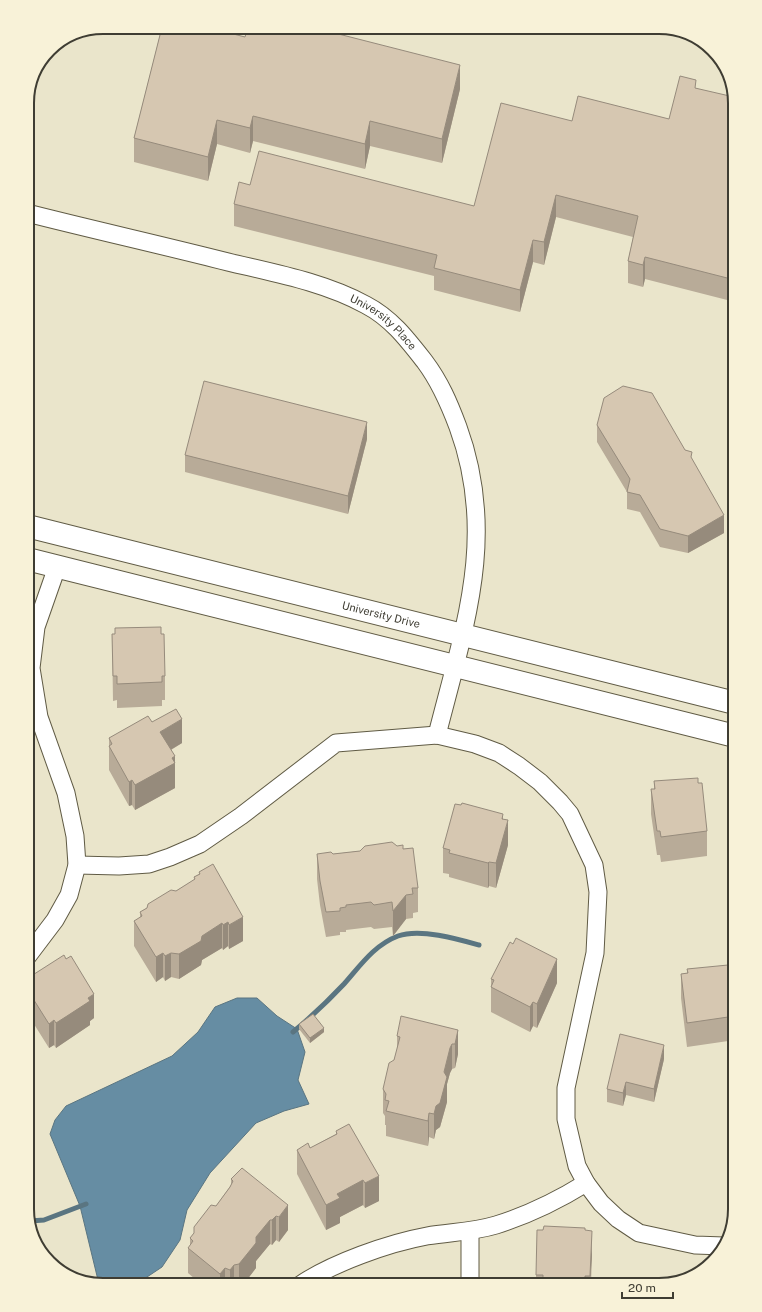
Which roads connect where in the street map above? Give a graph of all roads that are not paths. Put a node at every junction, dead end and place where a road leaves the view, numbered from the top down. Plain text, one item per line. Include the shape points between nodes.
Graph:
1 (34, 215) edge
2 (34, 528) edge
3 (34, 561) edge
4 (57, 567) junction
5 (462, 634) junction
6 (34, 643) edge
7 (454, 667) junction
8 (34, 687) edge
9 (728, 701) edge
10 (437, 734) junction
11 (728, 734) edge
12 (77, 865) junction
13 (34, 948) edge
14 (586, 1183) junction
15 (470, 1231) junction
16 (717, 1246) edge
17 (310, 1278) edge
18 (470, 1278) edge

1 - 5 street, University Place via 310,283 344,294 396,326 443,388 463,441 470,469 478,516 477,544 470,602
2 - 5 main road, University Drive
3 - 4 main road
4 - 6 street via 36,627
4 - 7 main road
5 - 7 street, University Place
5 - 9 main road, University Drive
7 - 10 street, University Place
7 - 11 main road
8 - 12 street via 39,718 66,793 75,836
10 - 12 street via 336,743 200,844 149,864
10 - 14 street via 498,753 540,782 570,814 594,865 598,892 595,954 566,1088 566,1119 570,1142 577,1166
12 - 13 street via 68,895 55,920
14 - 15 street via 552,1204 495,1225
14 - 16 street via 618,1219 639,1233 695,1245
15 - 17 street via 426,1236 364,1254
15 - 18 street

